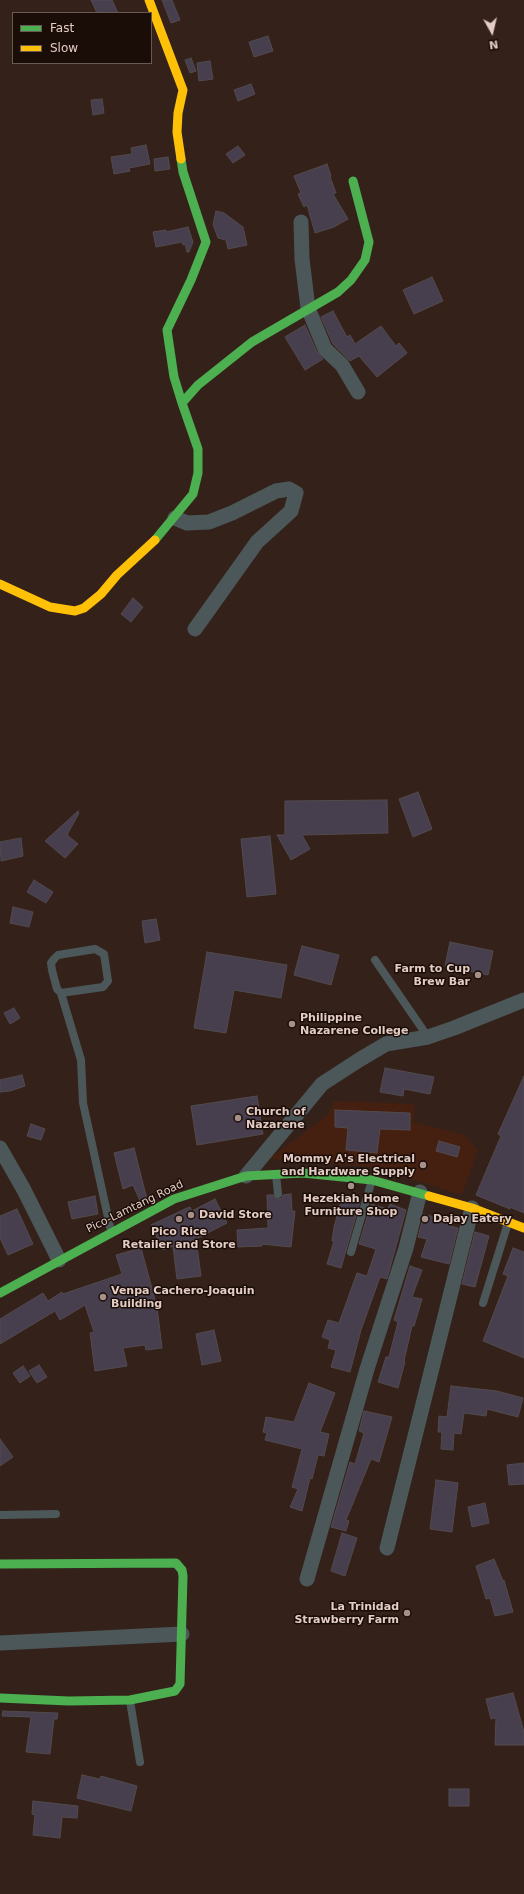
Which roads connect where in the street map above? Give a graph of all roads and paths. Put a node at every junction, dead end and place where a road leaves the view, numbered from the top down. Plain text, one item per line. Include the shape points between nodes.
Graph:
1 (150, 0) edge
2 (354, 181) dead end
3 (301, 222) dead end
4 (308, 308) junction
5 (358, 392) dead end
6 (182, 403) junction
7 (175, 518) junction
8 (0, 584) edge
9 (195, 629) dead end
10 (374, 960) dead end
11 (61, 993) junction
12 (524, 1000) edge
13 (428, 1036) junction
14 (0, 1148) edge
15 (276, 1174) junction
16 (246, 1176) junction
17 (372, 1180) junction
18 (420, 1192) junction
19 (278, 1194) dead end
20 (472, 1208) junction
21 (508, 1221) junction
22 (524, 1228) edge
23 (111, 1232) junction
24 (351, 1252) dead end
25 (59, 1260) junction
26 (0, 1293) edge
27 (483, 1303) dead end
28 (56, 1514) dead end
29 (0, 1516) edge
30 (387, 1548) dead end
31 (0, 1564) edge
32 (307, 1579) dead end
33 (182, 1634) junction
34 (0, 1643) edge
35 (0, 1698) edge
36 (130, 1700) junction
37 (140, 1762) dead end

1 - 6 street via 183,90 177,132 183,172 206,242 167,330 174,377
2 - 4 street via 369,242 365,260 351,280 338,292
3 - 4 street via 302,259
4 - 5 street via 325,349 342,365
4 - 6 street via 252,342 198,385
6 - 7 street via 198,449 198,473 193,494
7 - 8 street via 101,594 84,608 75,611 50,607
7 - 9 street via 187,523 209,522 276,491 289,489 296,493 291,511 257,542
10 - 13 lane
11 - 11 lane via 57,989 51,963 58,955 95,949 104,954 108,981 103,987
11 - 23 lane via 81,1060 83,1103
12 - 13 street
13 - 16 street via 386,1044 322,1084
14 - 25 street
15 - 16 street, Pico-Lamtang Road
15 - 17 street, Pico-Lamtang Road via 310,1173
15 - 19 lane
16 - 23 street, Pico-Lamtang Road via 174,1199
17 - 18 street, Pico-Lamtang Road
17 - 24 lane
18 - 20 street, Pico-Lamtang Road
18 - 32 street
20 - 21 street, Pico-Lamtang Road
20 - 30 street
21 - 22 street, Pico-Lamtang Road
21 - 27 lane
23 - 25 street, Pico-Lamtang Road
25 - 26 street, Pico-Lamtang Road
28 - 29 lane
31 - 33 street via 176,1563 183,1576
33 - 34 street
33 - 36 street via 178,1688 170,1693
35 - 36 street
36 - 37 lane

